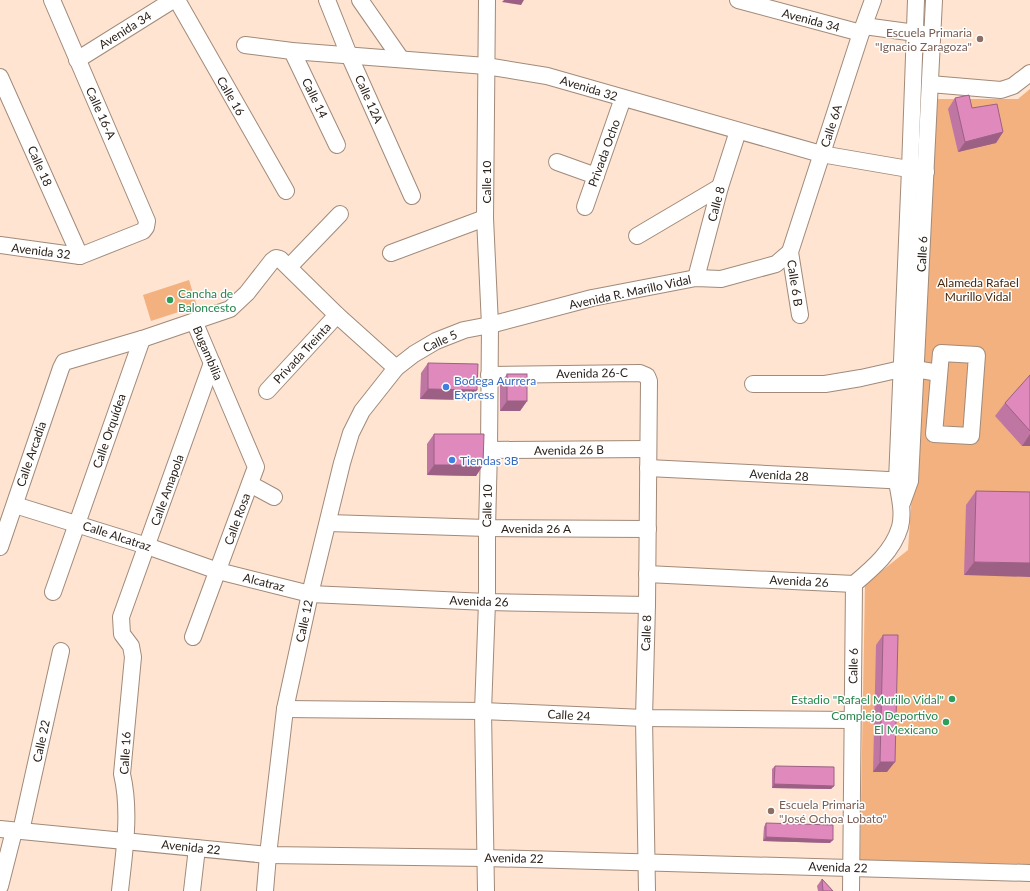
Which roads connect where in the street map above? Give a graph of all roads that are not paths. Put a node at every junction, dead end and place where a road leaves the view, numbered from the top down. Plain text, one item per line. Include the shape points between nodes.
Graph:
1 (52, 0) edge
2 (173, 0) edge
3 (177, 0) edge
4 (327, 0) edge
5 (360, 0) edge
6 (487, 0) edge
7 (738, 0) edge
8 (873, 0) edge
9 (916, 0) edge
10 (934, 0) edge
11 (862, 30) junction
12 (914, 32) junction
13 (933, 35) junction
14 (245, 45) dead end
15 (292, 51) junction
16 (349, 55) junction
17 (401, 59) junction
18 (77, 60) junction
19 (486, 66) junction
20 (1030, 73) edge
21 (0, 77) edge
22 (930, 84) junction
23 (623, 98) junction
24 (738, 131) junction
25 (337, 144) dead end
26 (821, 154) junction
27 (557, 162) dead end
28 (910, 169) junction
29 (926, 172) junction
30 (596, 176) junction
31 (720, 187) junction
32 (286, 191) dead end
33 (412, 196) dead end
34 (585, 207) dead end
35 (340, 214) dead end
36 (486, 218) junction
37 (146, 227) joint
38 (637, 236) dead end
39 (0, 245) edge
40 (790, 252) junction
41 (391, 253) dead end
42 (80, 256) junction
43 (289, 267) junction
44 (696, 278) junction
45 (800, 314) dead end
46 (337, 315) junction
47 (194, 321) junction
48 (490, 325) junction
49 (142, 339) junction
50 (64, 362) joint
51 (212, 363) junction
52 (396, 368) junction
53 (908, 369) junction
54 (939, 372) junction
55 (489, 375) junction
56 (647, 376) joint
57 (753, 384) dead end
58 (267, 391) dead end
59 (648, 449) junction
60 (489, 450) junction
61 (256, 467) joint
62 (648, 468) junction
63 (904, 481) junction
64 (250, 484) junction
65 (274, 497) dead end
66 (15, 504) junction
67 (77, 523) junction
68 (328, 523) junction
69 (487, 528) junction
70 (648, 529) junction
71 (147, 546) junction
72 (0, 547) edge
73 (218, 571) junction
74 (647, 574) junction
75 (854, 584) junction
76 (53, 592) dead end
77 (310, 594) junction
78 (487, 602) junction
79 (647, 606) junction
80 (121, 617) joint
81 (193, 637) dead end
82 (61, 651) dead end
83 (286, 709) junction
84 (483, 711) junction
85 (644, 718) junction
86 (852, 720) junction
87 (12, 830) edge
88 (125, 840) junction
89 (197, 848) junction
90 (268, 855) junction
91 (486, 858) junction
92 (647, 862) junction
93 (850, 868) junction
94 (1030, 873) edge
95 (0, 886) edge
96 (120, 891) edge
97 (192, 891) edge
98 (265, 891) edge
99 (486, 891) edge
100 (647, 891) edge
101 (851, 891) edge

1 - 18 street, Calle 16-A
2 - 18 street, Avenida 34
3 - 32 street, Calle 16
4 - 16 street, Calle 12A
5 - 17 street
6 - 19 street, Calle 10
7 - 11 street, Avenida 34
8 - 11 street, Calle 6A
9 - 12 street, Calle 6
10 - 13 street, Calle 6
11 - 12 street, Avenida 34
11 - 26 street, Calle 6A
12 - 13 street, Avenida 34
12 - 28 street, Calle 6
13 - 22 street, Calle 6
14 - 15 street, Avenida 32
15 - 16 street, Avenida 32
15 - 25 street, Calle 14
16 - 17 street, Avenida 32
16 - 33 street, Calle 12A
17 - 19 street, Avenida 32
18 - 37 street, Calle 16-A via 147,221
19 - 23 street, Avenida 32 via 547,76
19 - 36 street, Calle 10
20 - 22 street via 1013,86 1001,90
21 - 42 street, Calle 18
22 - 29 street, Calle 6
23 - 24 street, Avenida 32
23 - 30 street, Privada Ocho
24 - 26 street, Avenida 32
24 - 31 street, Calle 8
26 - 28 street, Avenida 32
26 - 40 street, Calle 6A
27 - 30 street
28 - 29 street, Avenida 32
28 - 53 street, Calle 6
29 - 53 street, Calle 6
30 - 34 street, Privada Ocho
31 - 38 street
31 - 44 street, Calle 8
35 - 43 street
36 - 41 street
36 - 48 street, Calle 10
37 - 42 street, Avenida 32 via 143,231
39 - 42 street, Avenida 32
40 - 44 street, Avenida R. Marillo Vidal via 776,264 721,279
40 - 45 street, Calle 6 B
43 - 46 street, Privada Treinta
43 - 47 street, Privada Treinta via 276,258 230,309
44 - 48 street, Avenida R. Marillo Vidal via 592,298
46 - 52 street, Privada Treinta
46 - 58 street, Privada Treinta
47 - 49 street, Bugambilia
47 - 51 street, Bugambilia
48 - 52 street, Calle 5 via 464,330 436,341
48 - 55 street, Calle 10
49 - 50 street, Bugambilia
49 - 67 street, Calle Orquídea
50 - 66 street, Calle Arcadia
51 - 61 street, Bugambilia
51 - 71 street, Calle Amapola
52 - 68 street, Calle 12 via 362,411 351,433
53 - 54 street
53 - 57 street via 825,384
53 - 63 street, Calle 6
54 - 54 street via 934,434 971,436 977,355 941,353
55 - 56 street, Avenida 26-C via 640,373
55 - 60 street, Calle 10
56 - 59 street, Calle 8
59 - 60 street, Avenida 26 B
59 - 62 street, Calle 8
60 - 69 street, Calle 10
61 - 64 street, Calle Rosa
62 - 63 street, Avenida 28
62 - 70 street, Calle 8
63 - 75 street, Calle 6 via 900,526 894,540 877,564
64 - 65 street
64 - 73 street, Calle Rosa
66 - 67 street, Calle Alcatraz
66 - 72 street, Calle Arcadia
67 - 71 street, Calle Alcatraz
67 - 76 street, Calle Orquídea
68 - 69 street, Avenida 26 A
68 - 77 street, Calle 12
69 - 70 street, Avenida 26 A
69 - 78 street, Calle 10
70 - 74 street, Calle 8
71 - 73 street, Calle Alcatraz
71 - 80 street, Calle Amapola
73 - 77 street, Alcatraz
73 - 81 street, Calle Rosa
74 - 75 street, Avenida 26
74 - 79 street, Calle 8
75 - 86 street, Calle 6
77 - 78 street, Avenida 26
77 - 83 street, Calle 12
78 - 79 street, Avenida 26
78 - 84 street, Calle 10
79 - 85 street, Calle 8
80 - 88 street, Calle 16 via 122,634 131,646 133,657 122,774 126,791
82 - 87 street, Calle 22
83 - 84 street, Calle 24
83 - 90 street, Calle 12
84 - 85 street, Calle 24
84 - 91 street, Calle 10
85 - 86 street, Calle 24
85 - 92 street, Calle 8
86 - 93 street, Calle 6
87 - 88 street, Avenida 22
87 - 95 street, Calle 22
88 - 89 street, Avenida 22
88 - 96 street, Calle 16
89 - 90 street, Avenida 22
89 - 97 street
90 - 91 street, Avenida 22
90 - 98 street, Calle 12
91 - 92 street, Avenida 22
91 - 99 street, Calle 10
92 - 93 street, Avenida 22
92 - 100 street, Calle 8
93 - 94 street, Avenida 22
93 - 101 street, Calle 6

